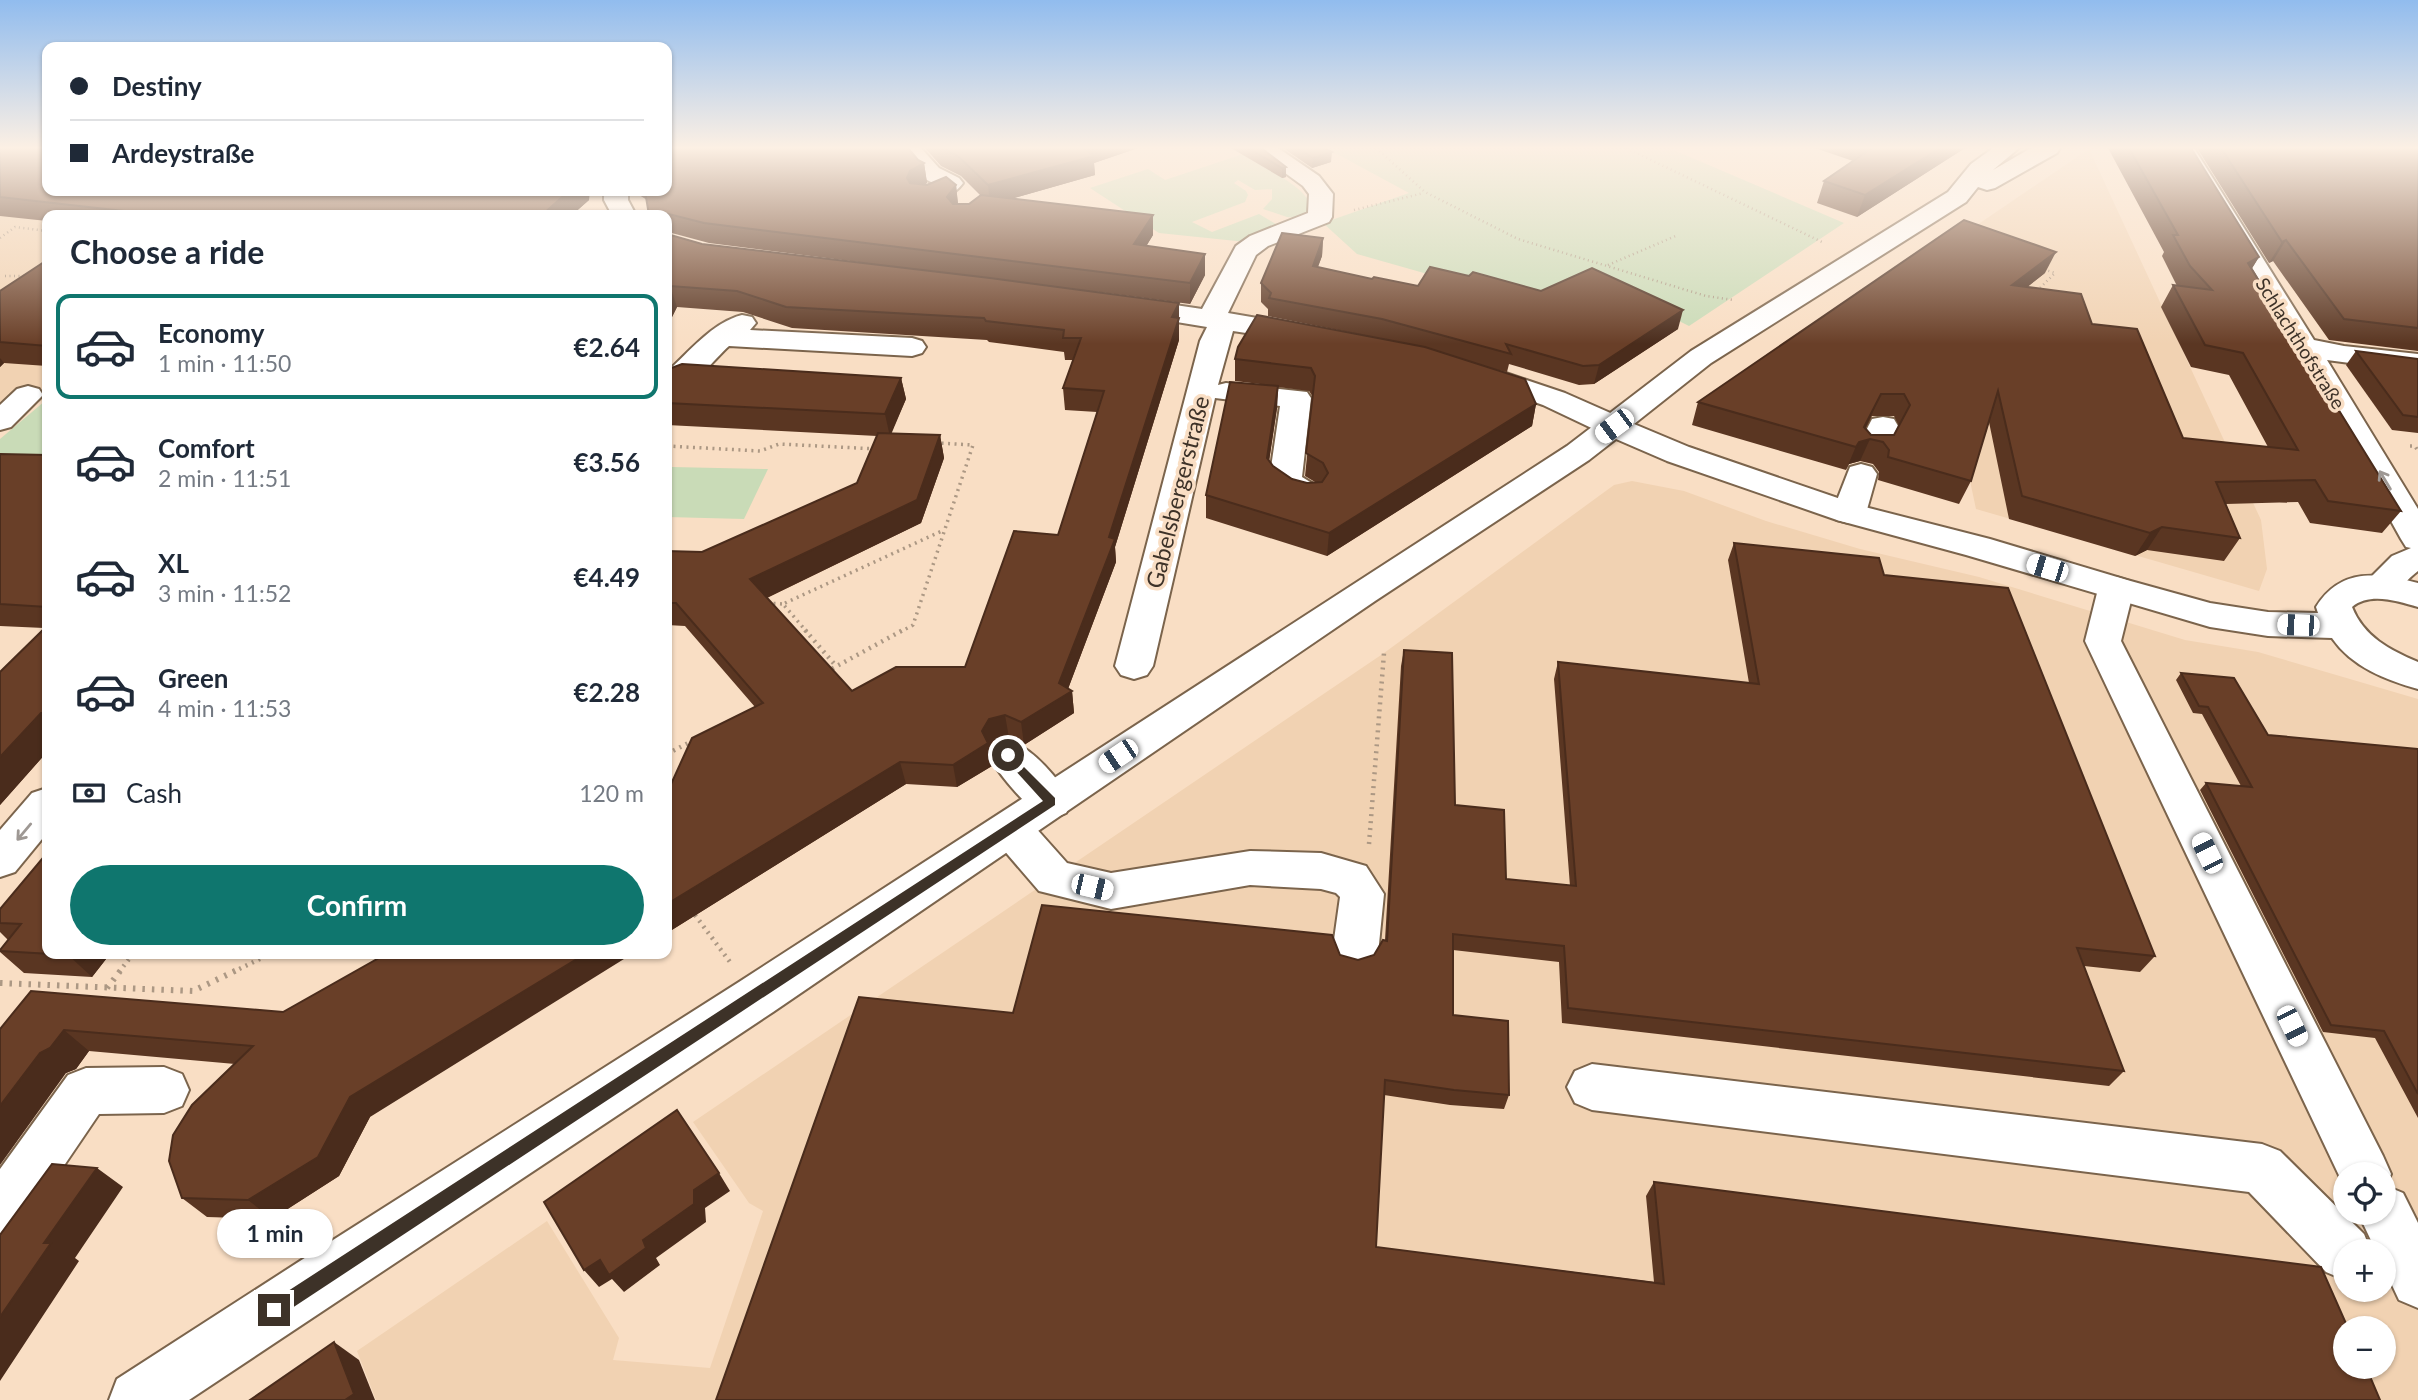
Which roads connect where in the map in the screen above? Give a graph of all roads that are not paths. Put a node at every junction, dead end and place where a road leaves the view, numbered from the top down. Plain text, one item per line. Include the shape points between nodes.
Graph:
1 (1320, 213) edge
2 (1931, 213) edge
3 (2220, 213) edge
4 (2227, 226) junction
5 (2259, 229) edge
6 (1106, 302) edge
7 (757, 313) edge
8 (1217, 319) junction
9 (722, 337) junction
10 (1334, 340) edge
11 (2304, 346) junction
12 (912, 347) edge
13 (2418, 363) edge
14 (1460, 368) edge
15 (674, 381) edge
16 (1203, 390) junction
17 (28, 395) dead end
18 (0, 421) edge
19 (1614, 426) junction
20 (1872, 450) edge
21 (1308, 495) edge
22 (1849, 513) junction
23 (2418, 539) edge
24 (2418, 556) edge
25 (2378, 587) junction
26 (2116, 589) junction
27 (2418, 596) edge
28 (2339, 626) junction
29 (1134, 666) dead end
30 (2418, 676) edge
31 (1008, 755) dead end
32 (1051, 802) junction
33 (42, 810) edge
34 (1011, 829) junction
35 (0, 860) edge
36 (1355, 954) dead end
37 (1592, 1087) dead end
38 (164, 1090) dead end
39 (2359, 1162) edge
40 (0, 1213) edge
41 (2391, 1225) edge
42 (2333, 1241) edge
43 (2418, 1281) edge
44 (2396, 1287) edge
45 (2418, 1302) edge
46 (138, 1400) edge

1 - 8 main road, Gabelsbergerstraße via 1245,251
2 - 19 main road via 1701,357
3 - 4 main road, Schlachthofstraße
4 - 5 main road
4 - 11 main road, Schlachthofstraße
6 - 8 main road
7 - 9 main road
8 - 10 main road
8 - 16 main road, Gabelsbergerstraße
9 - 12 main road
9 - 15 main road
11 - 13 main road, Schlachthofstraße
23 -> 11 main road, Schlachthofstraße
14 - 19 main road via 1533,391
16 - 21 main road via 1296,398 1285,481
16 - 29 main road, Gabelsbergerstraße
17 - 18 main road
19 - 22 main road via 1678,454
19 - 32 main road
20 - 22 main road
22 - 26 main road
24 - 25 main road
25 - 27 main road
25 - 28 main road via 2343,594 2334,607
26 - 28 main road via 2210,615 2267,624
26 - 39 main road via 2103,641
28 - 30 main road via 2362,649
31 - 32 main road
32 - 34 main road
33 -> 35 main road
34 - 36 main road via 1054,878 1111,891 1250,868 1321,871 1351,879 1362,894
34 - 46 main road
37 - 42 main road via 2262,1169
38 - 40 main road via 86,1091
41 - 43 main road
44 - 45 main road

